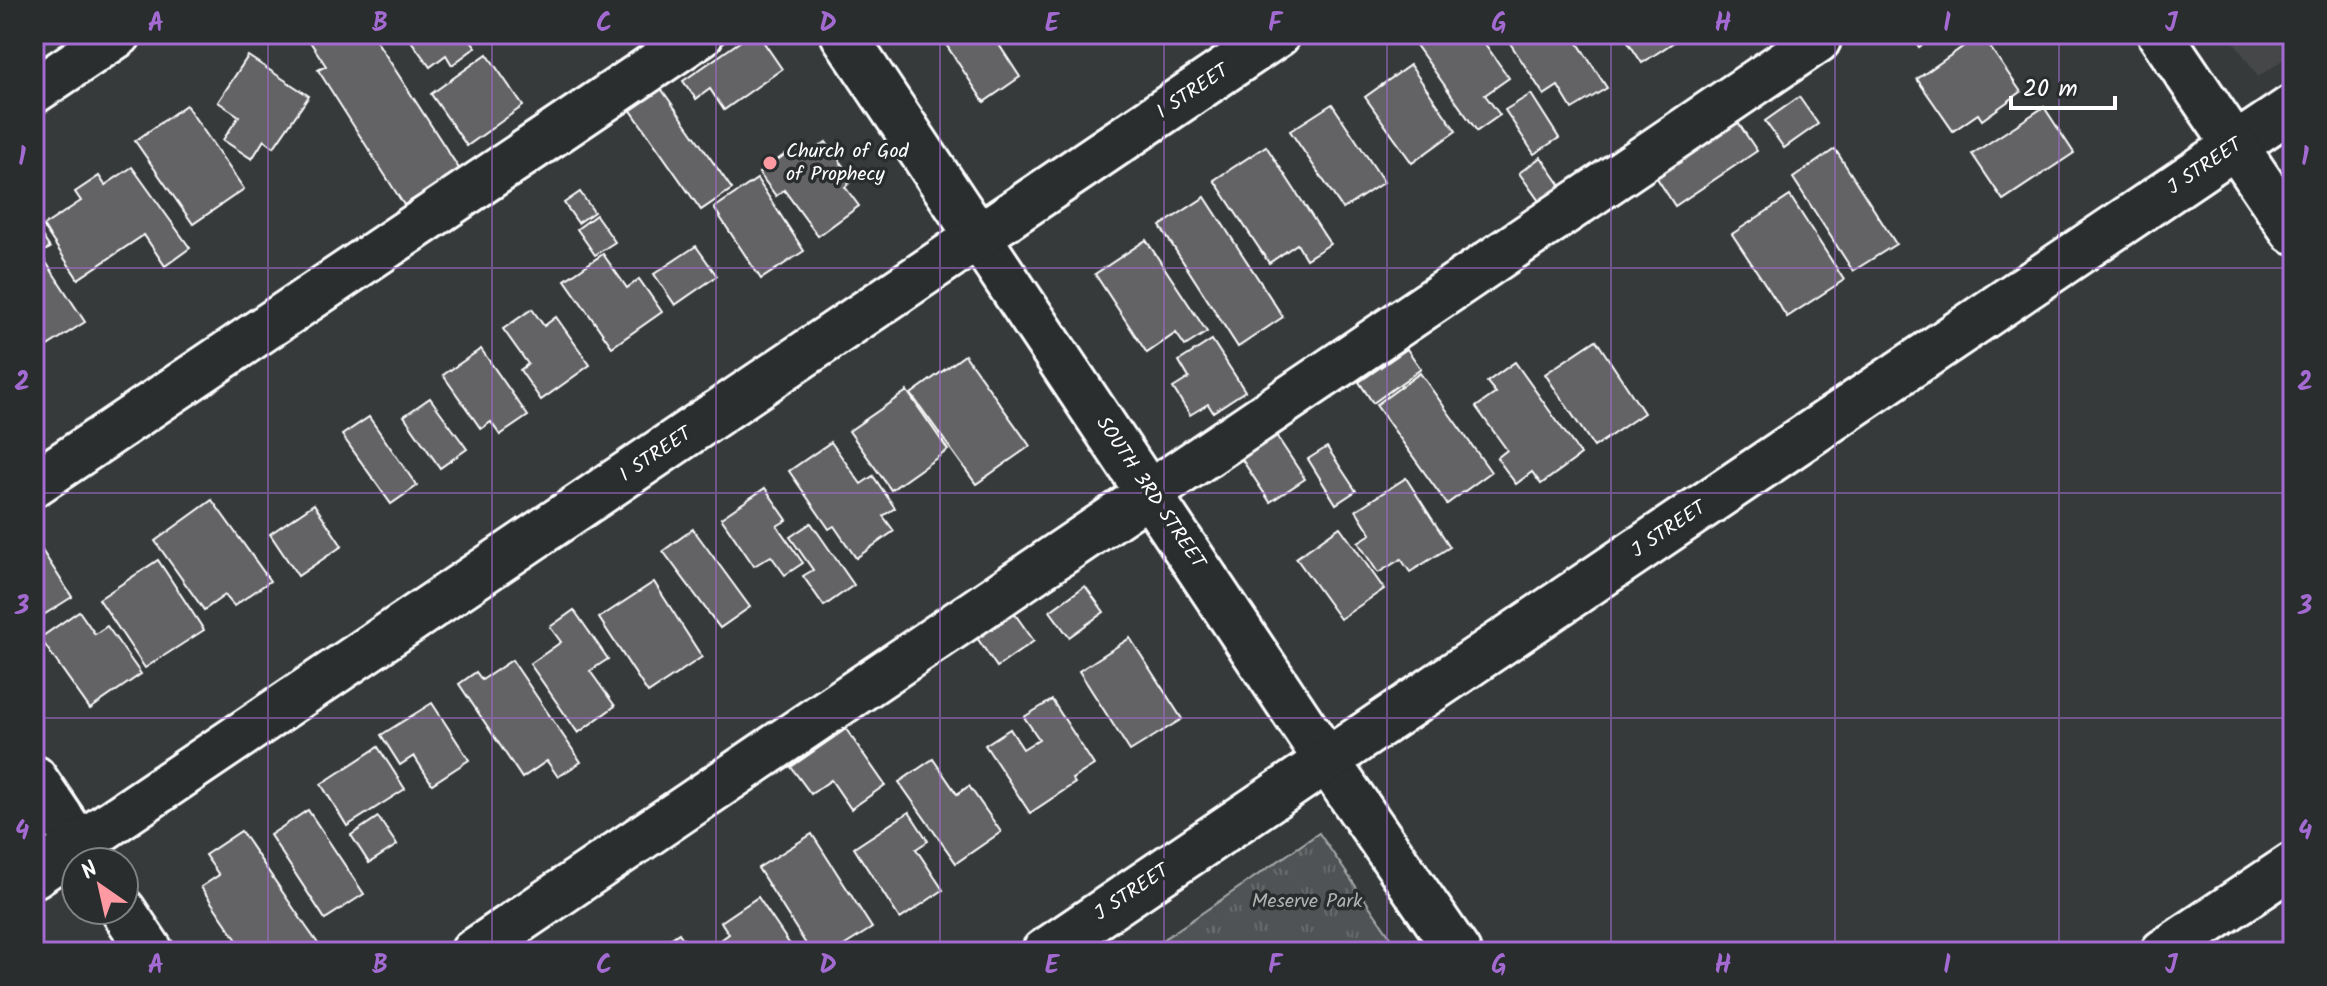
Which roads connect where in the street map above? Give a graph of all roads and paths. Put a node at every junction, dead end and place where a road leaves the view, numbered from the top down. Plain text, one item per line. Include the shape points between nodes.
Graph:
1 (119, 34) edge
2 (701, 34) edge
3 (843, 34) edge
4 (1278, 34) edge
5 (2160, 34) edge
6 (1818, 40) dead end
7 (34, 91) edge
8 (2293, 107) edge
9 (2236, 146) junction
10 (2293, 231) edge
11 (980, 236) junction
12 (34, 484) edge
13 (1150, 493) junction
14 (1327, 761) junction
15 (34, 778) edge
16 (80, 846) edge
17 (97, 846) edge
18 (60, 864) edge
19 (2293, 865) edge
20 (34, 875) edge
21 (134, 926) edge
22 (151, 952) edge
23 (473, 952) edge
24 (1044, 952) edge
25 (1458, 952) edge
26 (2163, 952) edge

1 - 7 street
2 - 12 street
3 - 11 street, SOUTH 3RD STREET
4 - 11 street, I STREET
5 - 9 street
6 - 13 street
8 - 9 street, J STREET
9 - 10 street
9 - 14 street, J STREET
11 - 13 street, SOUTH 3RD STREET
11 - 17 street, I STREET
13 - 14 street, SOUTH 3RD STREET
13 - 23 street
14 - 24 street, J STREET
14 - 25 street, SOUTH 3RD STREET
15 - 16 street
18 - 20 street, I STREET
19 - 26 street
21 - 22 street

